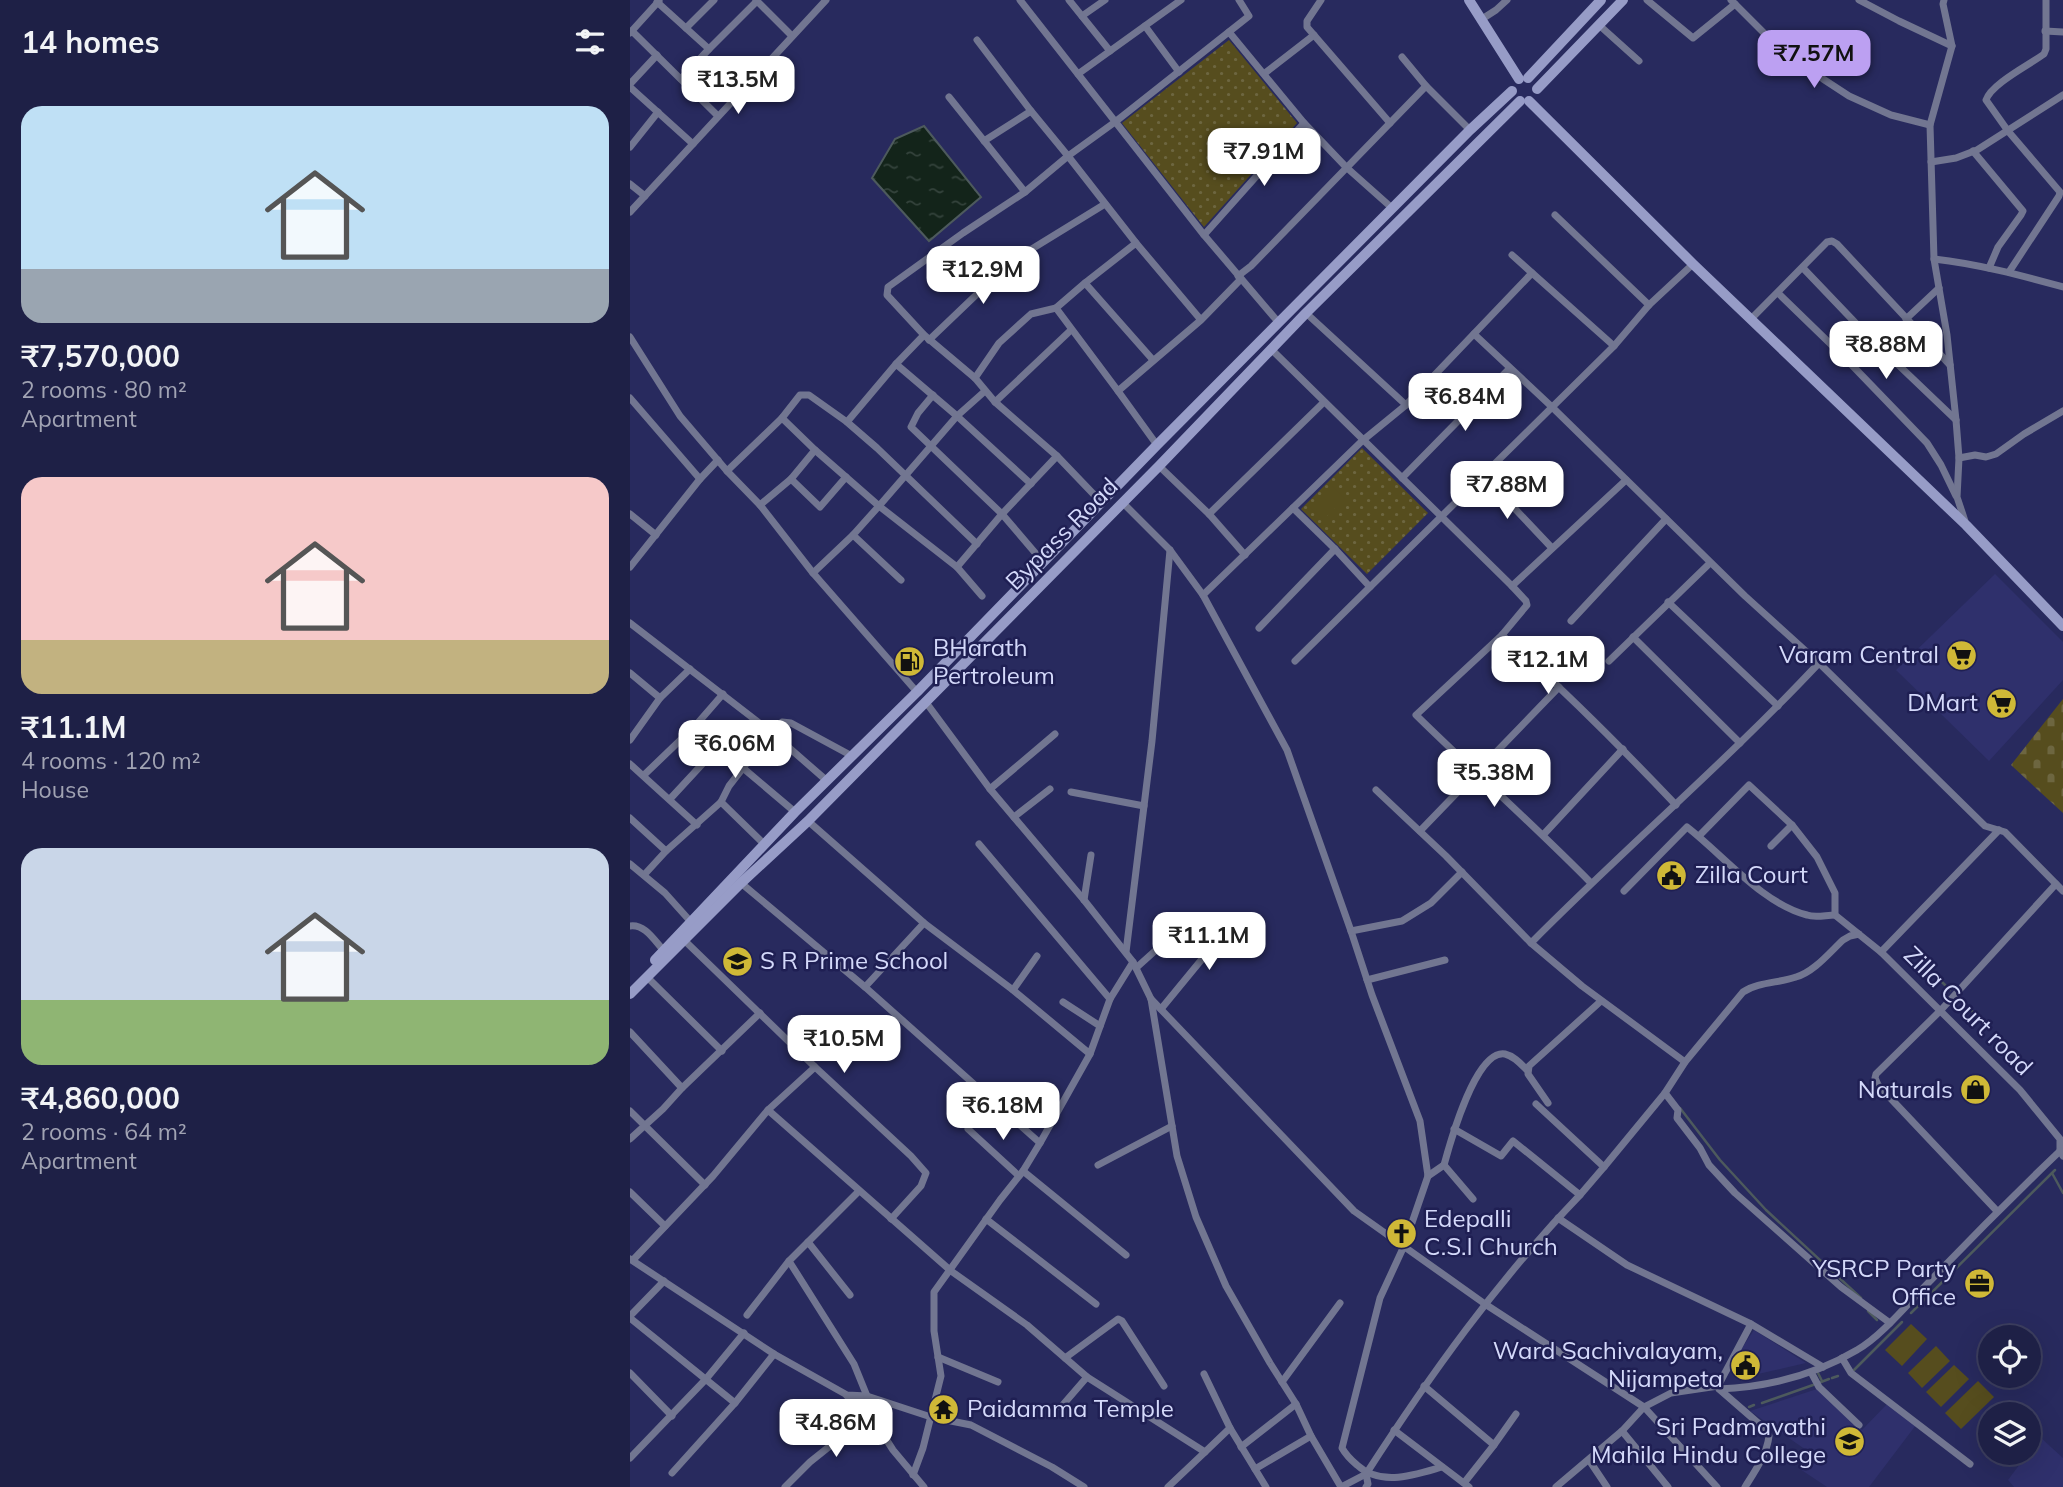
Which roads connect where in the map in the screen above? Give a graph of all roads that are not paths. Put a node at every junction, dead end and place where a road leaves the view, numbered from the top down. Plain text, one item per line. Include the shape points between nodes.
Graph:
1 (714, 0) edge
2 (756, 0) edge
3 (1020, 0) edge
4 (1069, 0) edge
5 (1105, 0) edge
6 (1239, 0) edge
7 (1321, 0) edge
8 (1469, 0) edge
9 (1507, 0) edge
10 (1601, 0) edge
11 (1623, 0) edge
12 (1647, 0) edge
13 (1859, 0) edge
14 (2046, 0) edge
15 (658, 1) edge
16 (822, 1) edge
17 (1942, 1) edge
18 (1175, 2) edge
19 (1733, 2) edge
20 (1082, 16) junction
21 (1482, 19) junction
22 (1599, 25) junction
23 (1145, 26) junction
24 (685, 28) junction
25 (2045, 31) junction
26 (631, 32) edge
27 (1229, 32) junction
28 (2063, 32) edge
29 (1314, 35) junction
30 (792, 36) junction
31 (977, 40) dead end
32 (1952, 46) junction
33 (709, 49) junction
34 (1110, 51) junction
35 (657, 55) junction
36 (1402, 57) dead end
37 (1639, 61) dead end
38 (1179, 72) junction
39 (1265, 73) junction
40 (1078, 74) junction
41 (1524, 78) junction
42 (681, 79) junction
43 (630, 85) edge
44 (1426, 86) junction
45 (1537, 89) junction
46 (1512, 91) junction
47 (2063, 95) edge
48 (949, 97) dead end
49 (1525, 101) junction
50 (1031, 111) junction
51 (658, 112) junction
52 (718, 116) junction
53 (1115, 122) junction
54 (1304, 123) junction
55 (1390, 123) junction
56 (1930, 125) junction
57 (1470, 130) junction
58 (2008, 131) junction
59 (984, 141) junction
60 (693, 144) junction
61 (630, 148) edge
62 (1973, 151) junction
63 (1068, 156) junction
64 (1931, 162) junction
65 (1346, 167) junction
66 (630, 184) edge
67 (1025, 192) junction
68 (645, 196) junction
69 (1105, 204) junction
70 (1392, 208) junction
71 (630, 212) edge
72 (1555, 215) dead end
73 (1204, 235) junction
74 (1136, 243) junction
75 (1512, 255) dead end
76 (1934, 259) junction
77 (1693, 264) junction
78 (1803, 268) junction
79 (1989, 268) junction
80 (2009, 272) junction
81 (1532, 273) junction
82 (1240, 277) junction
83 (1085, 283) junction
84 (1939, 288) junction
85 (2063, 288) edge
86 (1778, 293) junction
87 (1649, 305) junction
88 (1056, 308) junction
89 (1306, 313) junction
90 (1751, 319) junction
91 (1906, 319) junction
92 (1201, 320) junction
93 (1279, 323) junction
94 (1071, 330) junction
95 (1474, 334) junction
96 (1867, 335) junction
97 (630, 337) edge
98 (927, 337) junction
99 (1614, 346) junction
100 (1271, 349) junction
101 (1845, 358) junction
102 (1153, 360) junction
103 (897, 364) junction
104 (1951, 366) junction
105 (1509, 369) junction
106 (975, 378) junction
107 (985, 391) junction
108 (1118, 391) junction
109 (933, 395) junction
110 (630, 398) edge
111 (995, 402) junction
112 (1324, 402) junction
113 (1406, 405) junction
114 (1552, 407) junction
115 (2063, 411) edge
116 (957, 416) junction
117 (782, 418) junction
118 (1956, 421) junction
119 (846, 422) junction
120 (1362, 441) junction
121 (1157, 445) junction
122 (930, 446) junction
123 (815, 450) junction
124 (1057, 456) junction
125 (1959, 458) junction
126 (713, 465) junction
127 (1159, 466) junction
128 (727, 471) junction
129 (905, 475) junction
130 (1483, 475) junction
131 (846, 477) junction
132 (1402, 478) junction
133 (700, 479) junction
134 (791, 479) junction
135 (1626, 480) junction
136 (1031, 484) junction
137 (1957, 496) junction
138 (1102, 503) junction
139 (1123, 503) junction
140 (760, 505) junction
141 (879, 506) junction
142 (1293, 508) junction
143 (630, 514) edge
144 (1002, 514) junction
145 (1209, 514) junction
146 (1441, 516) junction
147 (1666, 519) junction
148 (1966, 525) junction
149 (656, 535) junction
150 (853, 535) junction
151 (977, 544) junction
152 (1552, 548) junction
153 (1335, 549) junction
154 (1170, 550) junction
155 (1245, 555) junction
156 (1042, 562) junction
157 (1710, 563) junction
158 (957, 567) junction
159 (630, 568) edge
160 (813, 573) junction
161 (901, 580) dead end
162 (1512, 586) junction
163 (1370, 587) junction
164 (1203, 595) junction
165 (982, 596) dead end
166 (1668, 602) junction
167 (1571, 621) dead end
168 (630, 622) edge
169 (2062, 624) edge
170 (1258, 628) dead end
171 (1502, 635) junction
172 (1633, 637) junction
173 (1609, 660) dead end
174 (1295, 661) dead end
175 (1818, 663) junction
176 (690, 669) junction
177 (630, 674) edge
178 (1559, 687) junction
179 (917, 692) junction
180 (723, 694) junction
181 (660, 698) junction
182 (925, 701) junction
183 (1778, 706) junction
184 (696, 725) junction
185 (771, 732) junction
186 (1055, 734) dead end
187 (630, 740) edge
188 (1740, 743) junction
189 (719, 746) junction
190 (1623, 749) junction
191 (852, 756) junction
192 (630, 764) edge
193 (743, 768) junction
194 (1476, 774) junction
195 (644, 775) junction
196 (826, 780) junction
197 (990, 789) junction
198 (1050, 789) dead end
199 (1376, 790) dead end
200 (1071, 792) dead end
201 (670, 799) junction
202 (721, 802) junction
203 (1676, 805) junction
204 (1144, 806) junction
205 (795, 812) junction
206 (1014, 817) junction
207 (630, 818) edge
208 (808, 821) junction
209 (697, 825) junction
210 (1792, 825) junction
211 (1999, 830) junction
212 (1420, 831) junction
213 (1544, 834) junction
214 (1699, 836) junction
215 (764, 844) junction
216 (979, 844) dead end
217 (1771, 846) dead end
218 (666, 851) junction
219 (1091, 855) dead end
220 (630, 864) edge
221 (1462, 872) junction
222 (644, 875) junction
223 (741, 883) junction
224 (1591, 883) junction
225 (2056, 884) junction
226 (1624, 891) dead end
227 (2063, 891) edge
228 (1084, 900) junction
229 (1835, 915) junction
230 (1239, 919) dead end
231 (691, 922) junction
232 (924, 923) junction
233 (630, 926) edge
234 (1351, 931) junction
235 (1176, 932) dead end
236 (1858, 934) junction
237 (685, 941) junction
238 (1531, 943) junction
239 (664, 951) junction
240 (1126, 952) junction
241 (1881, 952) junction
242 (1037, 956) dead end
243 (1445, 960) dead end
244 (1134, 965) junction
245 (647, 977) junction
246 (1367, 981) junction
247 (630, 984) edge
248 (865, 987) junction
249 (1013, 990) junction
250 (630, 994) edge
251 (1110, 999) junction
252 (1150, 999) junction
253 (1601, 1001) junction
254 (1063, 1002) dead end
255 (1161, 1009) junction
256 (1941, 1010) junction
257 (760, 1013) junction
258 (1100, 1026) junction
259 (630, 1032) edge
260 (722, 1051) junction
261 (1090, 1054) junction
262 (1685, 1062) junction
263 (815, 1067) junction
264 (1527, 1070) junction
265 (682, 1088) junction
266 (1665, 1093) junction
267 (1548, 1103) dead end
268 (1536, 1104) dead end
269 (768, 1110) junction
270 (630, 1111) edge
271 (644, 1126) junction
272 (1172, 1126) junction
273 (968, 1129) dead end
274 (1454, 1129) junction
275 (2062, 1138) edge
276 (630, 1139) edge
277 (1040, 1143) junction
278 (2062, 1154) edge
279 (1098, 1165) dead end
280 (1444, 1166) junction
281 (1604, 1167) junction
282 (1021, 1173) junction
283 (1428, 1176) junction
284 (705, 1185) junction
285 (859, 1191) junction
286 (630, 1192) edge
287 (1580, 1195) junction
288 (1473, 1199) dead end
289 (1997, 1211) junction
290 (1558, 1218) junction
291 (891, 1219) junction
292 (986, 1219) junction
293 (665, 1226) junction
294 (808, 1242) junction
295 (1404, 1246) junction
296 (1126, 1255) dead end
297 (632, 1259) edge
298 (789, 1261) junction
299 (951, 1271) junction
300 (664, 1280) junction
301 (850, 1295) dead end
302 (1340, 1303) dead end
303 (1096, 1304) dead end
304 (1485, 1304) junction
305 (747, 1315) dead end
306 (630, 1317) edge
307 (1889, 1323) junction
308 (1751, 1324) junction
309 (744, 1333) junction
310 (774, 1354) junction
311 (938, 1357) junction
312 (1065, 1358) junction
313 (1842, 1359) junction
314 (1823, 1367) junction
315 (1811, 1372) junction
316 (630, 1373) edge
317 (1204, 1374) dead end
318 (1087, 1377) junction
319 (706, 1379) junction
320 (998, 1381) dead end
321 (1282, 1382) junction
322 (1164, 1386) dead end
323 (1424, 1386) junction
324 (1719, 1388) junction
325 (846, 1395) junction
326 (867, 1396) junction
327 (736, 1403) junction
328 (1296, 1404) junction
329 (1644, 1406) junction
330 (1060, 1407) dead end
331 (870, 1414) junction
332 (1516, 1414) dead end
333 (672, 1416) junction
334 (931, 1417) junction
335 (1859, 1425) dead end
336 (1230, 1428) junction
337 (1394, 1430) junction
338 (1622, 1431) junction
339 (1311, 1436) junction
340 (1494, 1446) junction
341 (1241, 1447) junction
342 (1205, 1452) junction
343 (630, 1458) edge
344 (1588, 1461) junction
345 (1970, 1464) dead end
346 (1442, 1467) junction
347 (1255, 1469) junction
348 (672, 1473) dead end
349 (1366, 1474) junction
350 (913, 1475) junction
351 (1467, 1485) edge
352 (1368, 1486) edge
353 (785, 1487) edge
354 (924, 1487) edge
355 (1084, 1487) edge
356 (1168, 1487) edge
357 (1266, 1487) edge
358 (1556, 1487) edge
359 (1607, 1487) edge
360 (1668, 1487) edge
361 (1717, 1487) edge
362 (1745, 1487) edge

1 - 24 street
2 - 30 street
2 - 33 street
3 - 40 street
4 - 20 street
5 - 20 street
6 - 27 street via 1250,16
7 - 29 street via 1307,21
8 - 21 main road
9 - 21 street
10 - 41 main road
11 - 22 main road
12 - 19 street via 1693,38
13 - 32 street
14 - 25 street
15 - 24 street
15 - 26 street
16 - 30 street
17 - 32 street
18 - 23 street
19 - 56 street via 1774,43 1849,96 1891,115
20 - 34 street
21 - 41 main road
22 - 37 street
22 - 45 main road
23 - 34 street
23 - 38 street
24 - 33 street
25 - 28 street
25 - 58 street via 2044,54 1987,95 1987,104
26 - 35 street
27 - 38 street
27 - 39 street
29 - 39 street
29 - 55 street
30 - 52 street
31 - 50 street
32 - 56 street
33 - 42 street
34 - 40 street
35 - 42 street
35 - 43 street
36 - 44 street
38 - 53 street
39 - 54 street
40 - 53 street
41 - 45 main road
41 - 46 main road
42 - 52 street
43 - 51 street
44 - 55 street
44 - 57 street
45 - 49 main road via 1535,96
46 - 49 main road
46 - 57 main road, Bypass Road
47 - 58 street
48 - 59 street
49 - 77 main road
49 - 89 main road, Bypass Road
50 - 59 street
50 - 63 street
51 - 60 street
51 - 61 street
52 - 60 street
53 - 63 street
53 - 73 street
54 - 65 street
54 - 73 street
55 - 65 street
56 - 64 street
57 - 70 main road, Bypass Road
58 - 62 street
58 - 80 street via 2060,192
59 - 67 street
60 - 68 street
62 - 64 street
62 - 79 street via 2022,211
63 - 67 street
63 - 69 street
64 - 76 street
65 - 70 street
65 - 82 street
66 - 68 street
67 - 98 street via 888,287 893,303
68 - 71 street
69 - 74 street
69 - 98 street via 1023,255
70 - 93 main road, Bypass Road
72 - 87 street
73 - 82 street
74 - 83 street
74 - 92 street
75 - 81 street
76 - 79 street
76 - 84 street
77 - 87 street
77 - 90 main road
78 - 86 street
78 - 91 street via 1832,241
78 - 96 street
79 - 80 street
80 - 85 street
81 - 95 street
81 - 99 street
82 - 92 street
82 - 93 street
83 - 88 street
83 - 102 street
84 - 91 street
84 - 104 street
86 - 90 street
86 - 101 street
87 - 99 street
88 - 94 street
88 - 106 street via 1031,314 999,343
89 - 100 main road, Bypass Road
89 - 113 street
90 - 148 main road
91 - 104 street
92 - 102 street
93 - 121 main road, Bypass Road
94 - 108 street
94 - 111 street
95 - 105 street
95 - 113 street
96 - 101 street
96 - 118 street
97 - 126 street
98 - 103 street
98 - 106 street
99 - 114 street
100 - 112 street
100 - 127 main road, Bypass Road
101 - 137 street via 1933,450
102 - 108 street
103 - 109 street
103 - 119 street
104 - 118 street
105 - 114 street
105 - 132 street
106 - 107 street
107 - 111 street
107 - 116 street
108 - 121 street
109 - 116 street
109 - 122 street via 911,427
110 - 133 street
111 - 124 street
112 - 120 street
112 - 145 street
113 - 120 street
114 - 130 street
114 - 135 street
115 - 125 street via 1996,454
116 - 122 street
116 - 136 street
117 - 119 street via 804,394
117 - 123 street
117 - 128 street
118 - 125 street
119 - 129 street
120 - 132 street
120 - 142 street
121 - 138 main road, Bypass Road
122 - 129 street
122 - 144 street
123 - 131 street
123 - 134 street
124 - 136 street
124 - 138 street
125 - 137 street
126 - 128 street
126 - 133 street
127 - 139 main road, Bypass Road
127 - 145 street
128 - 140 street
129 - 141 street
129 - 151 street
130 - 146 street
130 - 152 street
131 - 134 street via 820,507
131 - 141 street
132 - 146 street
133 - 149 street
134 - 140 street
135 - 147 street
135 - 152 street
136 - 144 street
137 - 148 street
138 - 156 main road, Bypass Road
139 - 154 street
139 - 182 main road, Bypass Road
140 - 160 street
141 - 150 street
141 - 158 street
142 - 153 street
142 - 155 street
143 - 149 street
144 - 151 street
144 - 156 street
145 - 155 street
146 - 162 street
146 - 163 street
147 - 157 street
147 - 167 street
148 - 169 main road
149 - 159 street
150 - 160 street
150 - 161 street
151 - 158 street
152 - 162 street
153 - 163 street
153 - 170 street
154 - 164 street
154 - 204 street
155 - 164 street
156 - 179 main road, Bypass Road
157 - 166 street
157 - 175 street
158 - 165 street
160 - 179 street
162 - 171 street via 1527,605
163 - 174 street
164 - 234 street via 1287,750
166 - 172 street
166 - 183 street
168 - 176 street
171 - 178 street
171 - 194 street via 1416,715
172 - 173 street
172 - 188 street
175 - 183 street
175 - 211 street via 1985,826
176 - 180 street
176 - 181 street
177 - 181 street
178 - 190 street
178 - 194 street
179 - 191 main road, Bypass Road
180 - 184 street
180 - 185 street
181 - 187 street
182 - 197 street
182 - 208 main road, Bypass Road
183 - 188 street
184 - 189 street
184 - 195 street
185 - 191 street via 782,722 791,723
185 - 193 street
185 - 196 street
186 - 197 street
188 - 203 street
189 - 193 street
189 - 201 street
190 - 203 street
190 - 213 street
191 - 196 main road, Bypass Road
192 - 195 street
193 - 202 street
193 - 205 street
194 - 212 street
194 - 213 street
195 - 201 street
196 - 205 main road, Bypass Road
197 - 206 street
198 - 206 street
199 - 212 street
200 - 204 street
201 - 209 street
202 - 209 street
202 - 215 street
203 - 224 street
204 - 240 street
205 - 215 main road, Bypass Road
206 - 228 street
207 - 218 street
208 - 223 main road, Bypass Road
208 - 232 street
209 - 218 street
210 - 214 street via 1749,785
210 - 217 street
210 - 229 street via 1817,857 1835,892
211 - 225 street
211 - 241 street
212 - 221 street
213 - 224 street
214 - 226 street via 1688,827
214 - 229 street via 1783,906 1810,916
215 - 231 main road, Bypass Road
216 - 251 street
218 - 222 street
219 - 228 street
220 - 222 street
221 - 234 street via 1431,902 1402,921
221 - 238 street
222 - 231 street
223 - 237 main road, Bypass Road
223 - 248 street
224 - 238 street
225 - 227 street
225 - 256 street
228 - 240 street
229 - 236 street, Zilla Court road
230 - 255 street
231 - 239 main road, Bypass Road
232 - 248 street
232 - 249 street
233 - 239 street via 643,928
234 - 246 street
235 - 244 street
236 - 241 street, Zilla Court road
236 - 262 street via 1843,940 1805,974 1743,992
237 - 245 main road, Bypass Road
237 - 257 street
238 - 253 street
239 - 247 main road, Bypass Road
240 - 244 street
241 - 256 street, Zilla Court road
242 - 249 street
243 - 246 street
244 - 251 street
244 - 252 street
245 - 250 main road, Bypass Road
245 - 260 street
246 - 283 street via 1420,1121
248 - 277 street
249 - 261 street
251 - 258 street
252 - 255 street
252 - 272 street
253 - 262 street
253 - 264 street
254 - 258 street
255 - 295 street via 1354,1211
256 - 275 street, Zilla Court road
256 - 289 street via 1876,1074 1875,1082
257 - 260 street
257 - 263 street
258 - 261 street
259 - 265 street
260 - 265 street
261 - 277 street
262 - 266 street
263 - 269 street
263 - 291 street via 926,1173 921,1186
264 - 267 street
264 - 274 street via 1515,1058 1492,1056 1480,1071
265 - 271 street
266 - 281 street
266 - 307 street via 1678,1110 1676,1118 1735,1193
268 - 281 street
269 - 284 street
269 - 285 street
270 - 271 street
271 - 276 street
271 - 284 street
272 - 279 street
272 - 321 street via 1201,1228 1226,1286
273 - 282 street
274 - 280 street
274 - 287 street via 1501,1156 1513,1141
275 - 278 street, Zilla Court road
277 - 282 street
278 - 289 street
280 - 283 street
280 - 288 street
281 - 287 street
282 - 292 street
282 - 296 street
283 - 295 street
284 - 293 street
285 - 291 street
285 - 294 street
286 - 293 street
287 - 290 street
289 - 307 street
290 - 304 street
290 - 308 street via 1627,1265
291 - 299 street
292 - 299 street
292 - 303 street
293 - 297 street
294 - 298 street
294 - 301 street
295 - 304 street
295 - 349 street via 1380,1298 1342,1448
297 - 300 street
298 - 305 street
298 - 326 street via 854,1364
299 - 311 street via 934,1292
299 - 312 street
300 - 306 street
300 - 309 street
302 - 321 street
304 - 323 street
304 - 329 street
306 - 319 street
307 - 313 street
308 - 314 street
308 - 324 street
309 - 310 street
309 - 319 street
310 - 325 street
310 - 327 street
311 - 320 street
311 - 334 street via 941,1376
312 - 318 street
312 - 322 street via 1118,1319
313 - 314 street
313 - 345 street via 1851,1373
314 - 315 street
315 - 324 street via 1749,1388
315 - 335 street via 1819,1387
316 - 333 street
317 - 336 street
318 - 330 street
318 - 342 street
319 - 327 street
319 - 333 street
321 - 328 street
323 - 337 street
323 - 340 street
324 - 329 street via 1671,1393
324 - 362 street via 1769,1436
325 - 326 street
325 - 331 street
326 - 334 street
327 - 348 street
328 - 339 street
328 - 341 street
329 - 338 street
329 - 361 street
331 - 350 street
331 - 353 street
332 - 340 street
333 - 343 street
334 - 350 street
334 - 355 street via 971,1425
336 - 341 street
336 - 342 street
337 - 346 street
337 - 349 street
338 - 344 street
338 - 360 street
339 - 347 street
339 - 349 street via 1341,1487
340 - 351 street
341 - 347 street
342 - 356 street
344 - 358 street
344 - 359 street
346 - 349 street via 1394,1479
346 - 351 street
347 - 357 street
349 - 352 street
350 - 354 street

